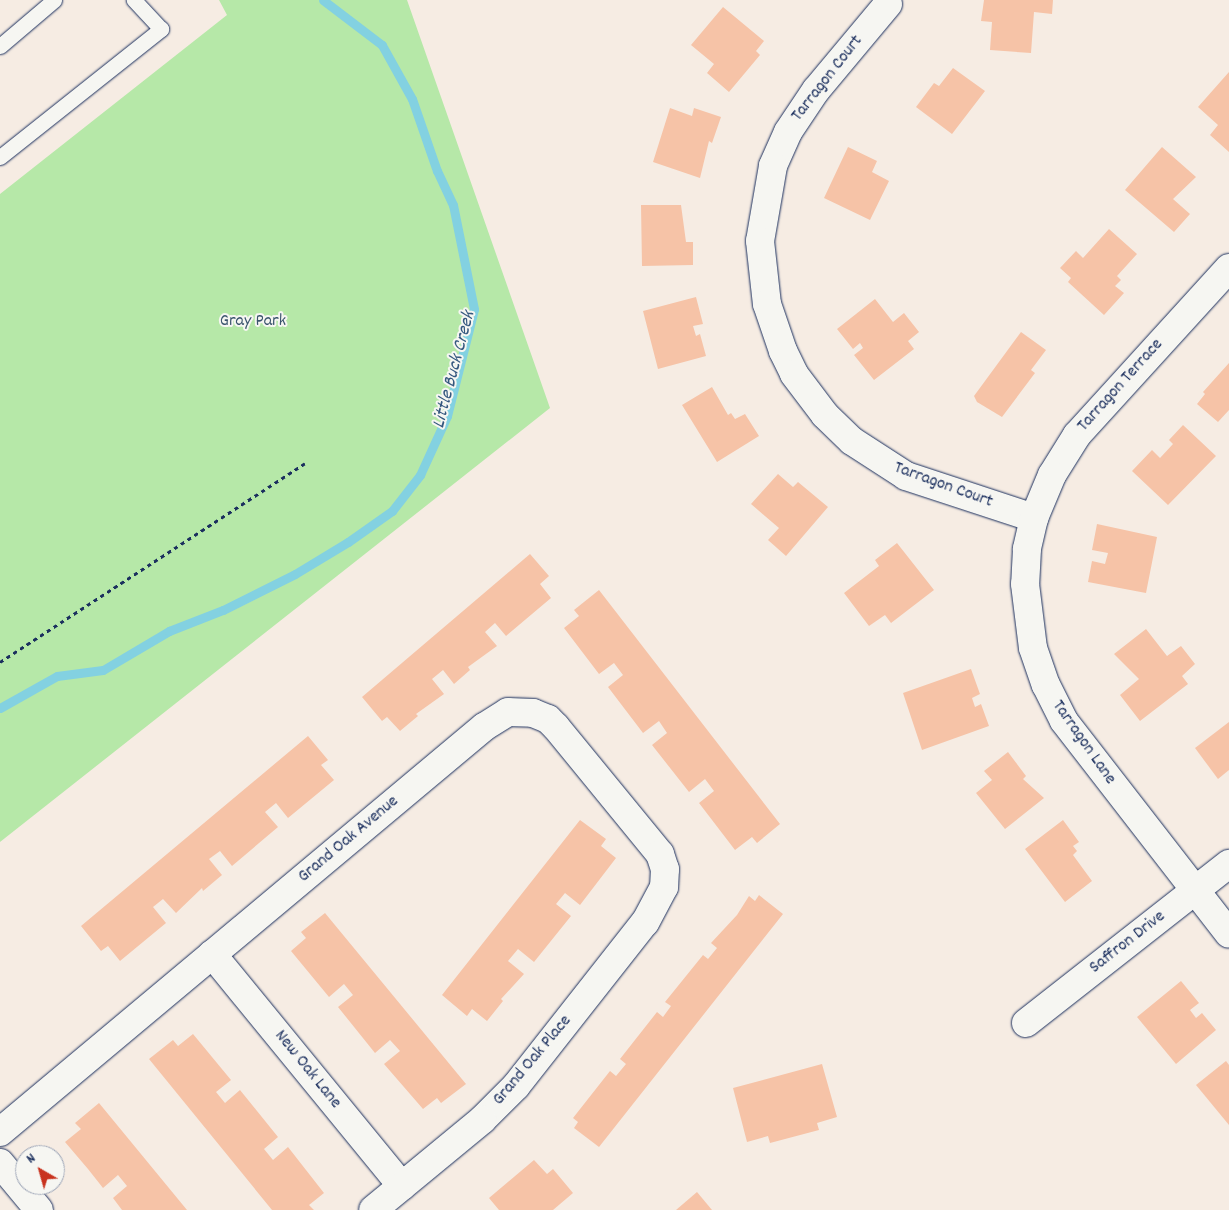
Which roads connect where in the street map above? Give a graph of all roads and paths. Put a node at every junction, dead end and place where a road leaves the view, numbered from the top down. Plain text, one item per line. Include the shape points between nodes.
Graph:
1 (54, 0) edge
2 (134, 0) edge
3 (888, 4) dead end
4 (0, 46) edge
5 (0, 157) edge
6 (1229, 268) edge
7 (305, 463) dead end
8 (1034, 518) junction
9 (0, 662) edge
10 (1229, 864) edge
11 (664, 887) joint
12 (1195, 890) junction
13 (1229, 934) edge
14 (212, 954) junction
15 (1026, 1023) dead end
16 (0, 1132) edge
17 (0, 1163) edge
18 (402, 1186) junction
19 (39, 1210) edge
20 (373, 1210) edge

1 - 4 lane
2 - 5 lane via 161,29
3 - 8 street, Tarragon Court via 816,90 788,132 773,166 760,241 767,304 794,374 825,416 852,442 883,464 911,478
6 - 8 street, Tarragon Terrace via 1091,417 1052,475
7 - 9 path
8 - 12 street, Tarragon Lane via 1027,549 1026,609 1033,648 1046,685 1075,737
10 - 12 street, Saffron Drive
11 - 14 street, Grand Oak Avenue via 665,868 660,854 556,727 548,719 533,713 508,712 484,727
11 - 18 street, Grand Oak Place via 645,922 516,1086 482,1120
12 - 13 street, Tarragon Lane
12 - 15 street, Saffron Drive
14 - 16 street, Grand Oak Avenue
14 - 18 street, New Oak Lane
17 - 19 street
18 - 20 street, Grand Oak Place

